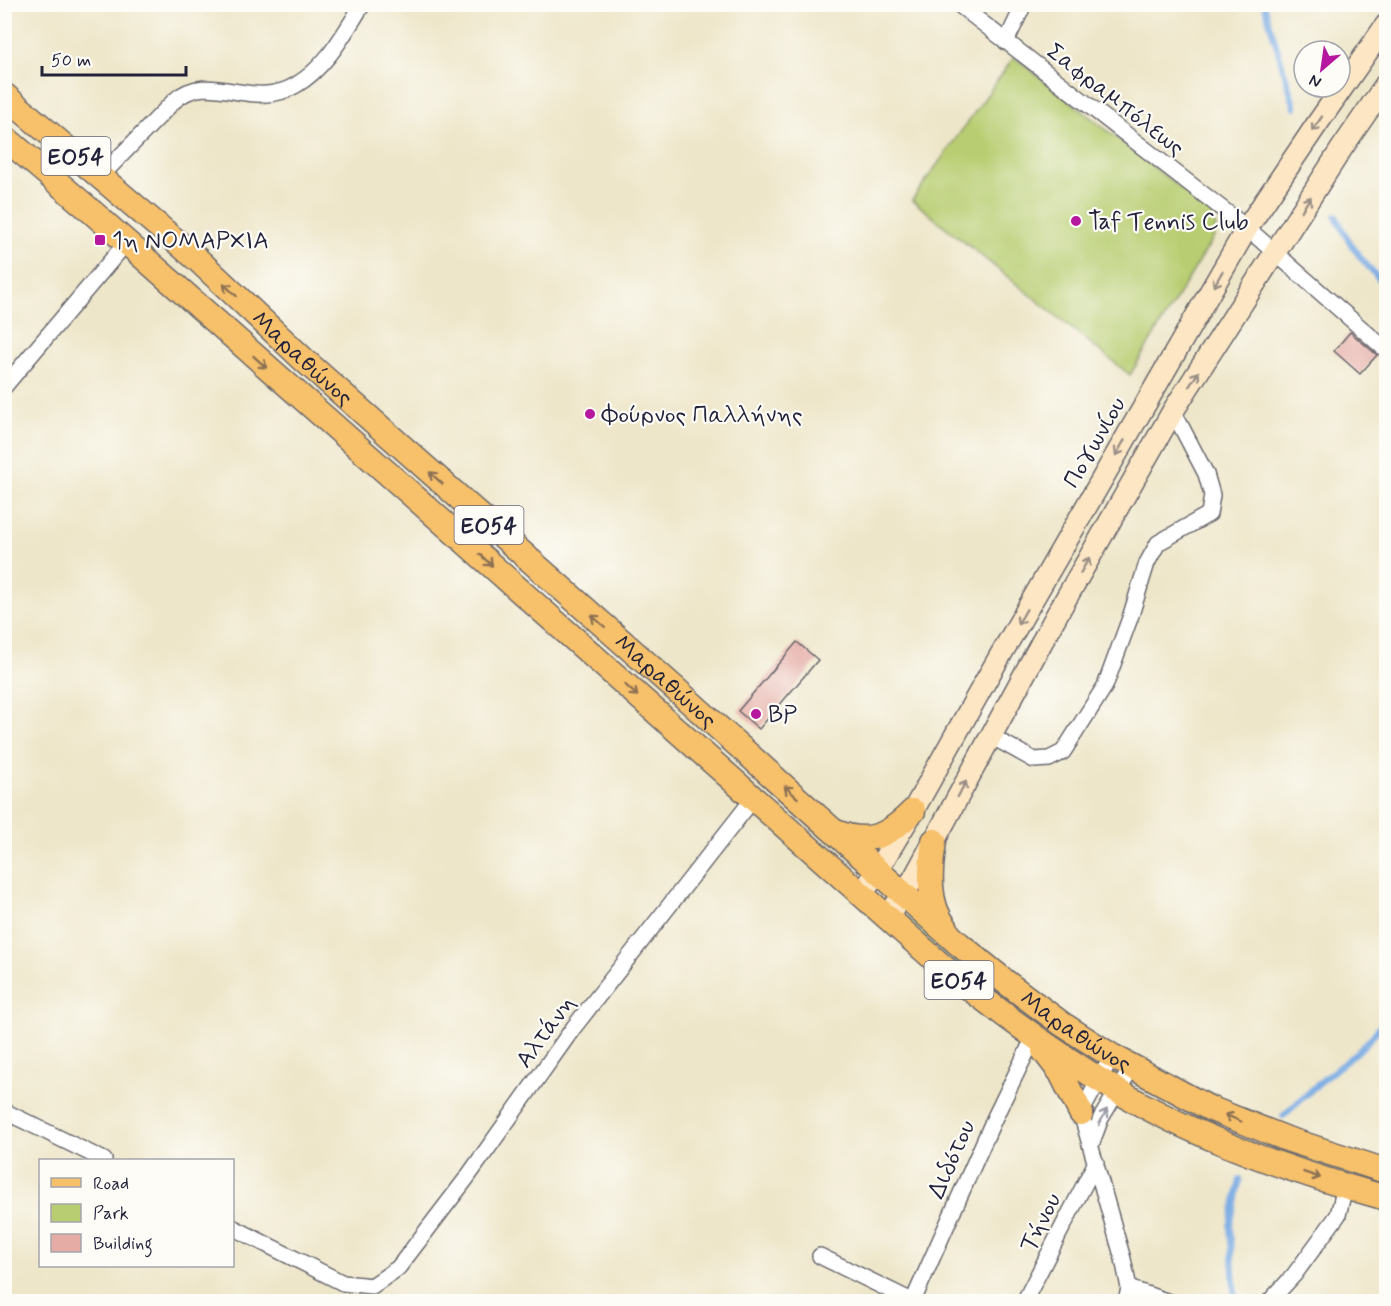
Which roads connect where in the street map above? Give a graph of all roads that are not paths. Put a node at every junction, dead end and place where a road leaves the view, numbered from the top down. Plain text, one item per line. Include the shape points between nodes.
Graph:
1 (363, 4) edge
2 (958, 4) edge
3 (1024, 4) edge
4 (1386, 25) edge
5 (1006, 42) junction
6 (1386, 84) edge
7 (5, 96) edge
8 (4, 137) edge
9 (101, 176) junction
10 (1247, 228) junction
11 (126, 243) junction
12 (1275, 253) junction
13 (1386, 350) edge
14 (4, 387) edge
15 (1173, 411) junction
16 (991, 736) junction
17 (753, 799) junction
18 (913, 811) junction
19 (834, 831) junction
20 (934, 841) junction
21 (878, 870) junction
22 (862, 895) junction
23 (903, 895) junction
24 (887, 918) junction
25 (958, 944) junction
26 (1034, 1037) junction
27 (1122, 1061) junction
28 (1108, 1085) junction
29 (4, 1111) edge
30 (1081, 1113) junction
31 (1091, 1145) junction
32 (100, 1159) edge
33 (1096, 1162) junction
34 (1386, 1171) edge
35 (1345, 1186) junction
36 (1386, 1198) edge
37 (234, 1228) edge
38 (820, 1256) dead end
39 (1128, 1295) edge
40 (913, 1301) edge
41 (1024, 1302) edge
42 (1169, 1302) edge
43 (1269, 1302) edge

1 - 9 street via 326,59 298,84 276,93 256,95 212,88 185,91
2 - 5 street, Σαφραμπόλεως
3 - 5 street
4 -> 10 main road, Πογωνίου
5 - 10 street, Σαφραμπόλεως
12 -> 6 main road
7 - 9 main road, Μαραθώνος / ΕΟ54
8 - 11 main road, Μαραθώνος / ΕΟ54
19 -> 9 main road, Μαραθώνος / ΕΟ54
10 - 12 street, Σαφραμπόλεως
10 -> 18 main road, Πογωνίου
11 - 14 street
11 -> 17 main road, Μαραθώνος / ΕΟ54
12 - 13 street
15 -> 12 main road
16 -> 15 main road
15 - 16 street via 1206,474 1212,495 1209,514 1158,543 1147,563 1105,686 1063,752 1049,759 1034,760
20 -> 16 main road
17 - 22 main road, Μαραθώνος / ΕΟ54
17 - 37 street, Αλτάνη via 574,1027 398,1268 372,1286 343,1283
18 - 19 main road via 878,837 860,839
18 - 21 main road, Πογωνίου
19 - 21 main road, Μαραθώνος / ΕΟ54
20 - 23 main road
20 - 25 main road via 930,872 933,897 942,924
21 - 22 main road, Πογωνίου
21 - 23 main road, Μαραθώνος / ΕΟ54
22 - 24 main road, Μαραθώνος / ΕΟ54
23 - 24 main road
23 - 25 main road, Μαραθώνος / ΕΟ54
24 - 26 main road, Μαραθώνος / ΕΟ54 via 988,1004
25 - 27 main road, Μαραθώνος / ΕΟ54 via 1047,1013
26 - 28 main road, Μαραθώνος / ΕΟ54
26 - 30 main road via 1061,1073
26 - 40 street, Διδότου
27 - 28 street
27 - 28 street
34 -> 27 main road, Μαραθώνος / ΕΟ54 via 1287,1139 1209,1108
28 - 30 street
31 -> 28 street
28 -> 35 main road, Μαραθώνος / ΕΟ54 via 1219,1141
29 - 32 street
30 - 31 street
31 - 33 street
33 - 39 street via 1112,1215
33 - 41 street, Τήνου
35 - 36 main road, Μαραθώνος / ΕΟ54
35 - 43 street via 1338,1215
38 - 40 street
39 - 42 street

